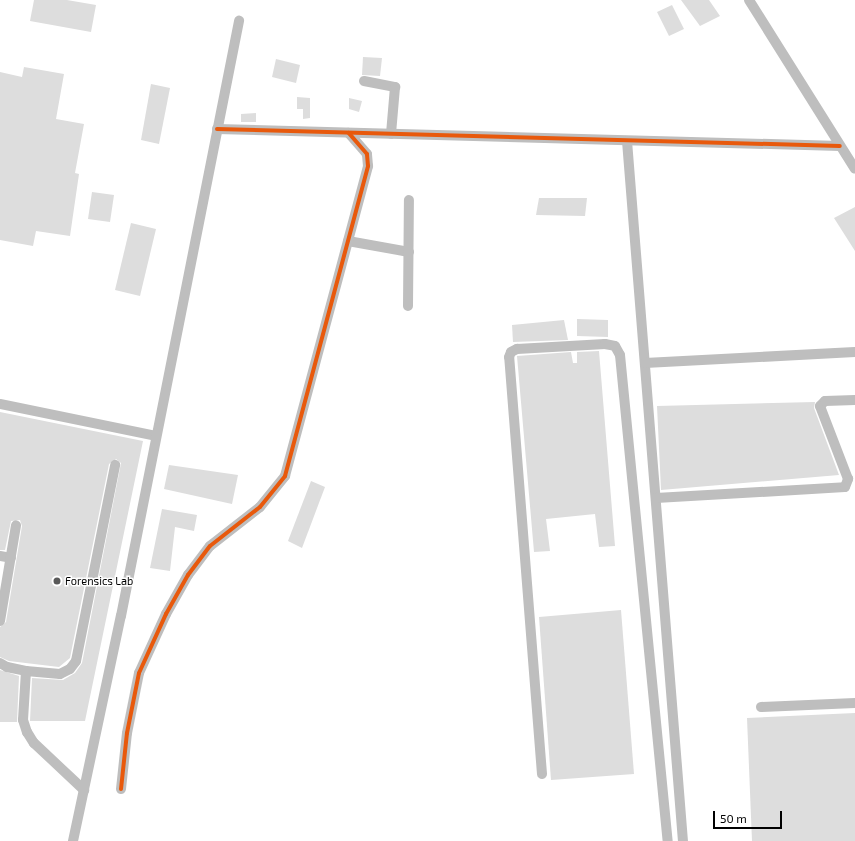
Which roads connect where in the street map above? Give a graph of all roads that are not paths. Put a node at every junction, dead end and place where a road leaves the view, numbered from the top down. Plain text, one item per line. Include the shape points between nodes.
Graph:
1 (749, 0) edge
2 (239, 21) dead end
3 (364, 81) dead end
4 (217, 128) junction
5 (349, 133) junction
6 (391, 134) junction
7 (627, 141) junction
8 (840, 146) junction
9 (855, 169) edge
10 (409, 200) dead end
11 (348, 241) junction
12 (409, 252) junction
13 (408, 306) dead end
14 (855, 352) edge
15 (645, 363) junction
16 (855, 400) edge
17 (0, 404) edge
18 (156, 436) junction
19 (114, 465) dead end
20 (656, 498) junction
21 (16, 525) dead end
22 (0, 556) edge
23 (11, 558) junction
24 (0, 621) edge
25 (0, 663) edge
26 (26, 671) junction
27 (855, 703) edge
28 (761, 707) dead end
29 (542, 774) dead end
30 (121, 789) dead end
31 (84, 790) junction
32 (73, 841) edge
33 (668, 841) edge
34 (683, 841) edge

1 - 8 street
2 - 4 street
3 - 6 street via 394,85
4 - 5 street
4 - 18 street
5 - 6 street
5 - 11 street via 369,160
6 - 7 street
7 - 8 street
7 - 15 street
8 - 9 street
10 - 12 street
11 - 12 street
11 - 30 street via 285,476 260,507 210,546 188,575 166,614 139,673 127,733
12 - 13 street
14 - 15 street
15 - 20 street
16 - 20 street via 825,401 820,406 848,479 845,487
17 - 18 street
18 - 31 street
19 - 26 street via 76,661 70,669 60,674
20 - 34 street
21 - 23 street
22 - 23 street
23 - 24 street
25 - 26 street
26 - 31 street via 23,720 27,732 34,743
27 - 28 street
29 - 33 street via 509,358 511,352 517,349 605,344 615,346 620,355
31 - 32 street

